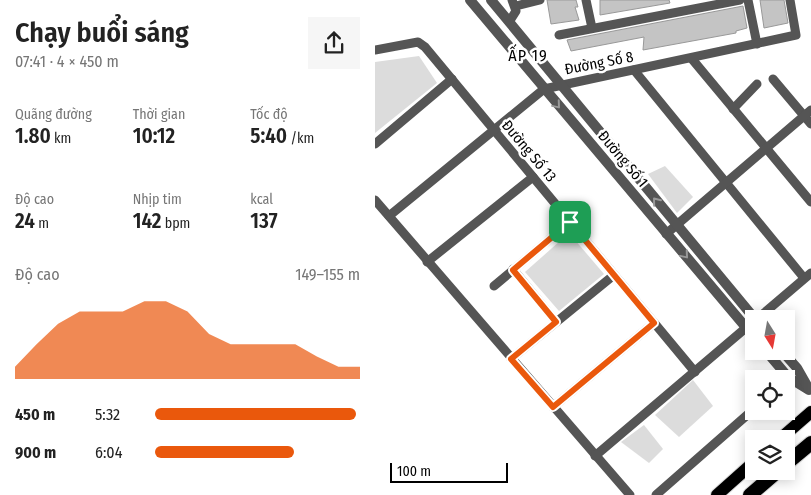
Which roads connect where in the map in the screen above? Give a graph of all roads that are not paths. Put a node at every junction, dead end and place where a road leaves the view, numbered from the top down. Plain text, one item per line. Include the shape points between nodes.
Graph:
1 (470, 0) edge
2 (541, 0) edge
3 (586, 0) edge
4 (740, 0) edge
5 (748, 0) edge
6 (790, 0) edge
7 (494, 1) edge
8 (514, 3) edge
9 (710, 3) edge
10 (509, 22) junction
11 (592, 28) junction
12 (496, 32) junction
13 (559, 35) dead end
14 (757, 44) junction
15 (375, 50) edge
16 (692, 59) junction
17 (634, 70) junction
18 (452, 79) junction
19 (773, 79) dead end
20 (757, 84) dead end
21 (561, 85) junction
22 (544, 89) junction
23 (733, 109) junction
24 (807, 113) edge
25 (811, 124) edge
26 (493, 129) junction
27 (375, 144) edge
28 (766, 147) junction
29 (533, 176) junction
30 (726, 181) junction
31 (375, 200) edge
32 (811, 202) edge
33 (389, 216) junction
34 (570, 222) junction
35 (676, 226) junction
36 (666, 234) junction
37 (427, 262) junction
38 (513, 270) junction
39 (614, 274) junction
40 (808, 276) edge
41 (493, 286) dead end
42 (767, 310) edge
43 (745, 312) edge
44 (745, 314) edge
45 (556, 322) junction
46 (654, 323) junction
47 (745, 329) edge
48 (511, 359) junction
49 (773, 360) edge
50 (790, 360) edge
51 (797, 368) joint
52 (781, 370) edge
53 (695, 372) junction
54 (795, 383) edge
55 (810, 392) edge
56 (553, 407) junction
57 (811, 412) edge
58 (745, 417) edge
59 (790, 430) edge
60 (811, 443) edge
61 (595, 456) junction
62 (795, 456) edge
63 (745, 470) edge
64 (768, 480) edge
65 (630, 495) edge
66 (656, 495) edge
67 (717, 495) edge
68 (750, 495) edge

1 - 12 street, Đường Số 1
2 - 8 street
3 - 11 street
4 - 9 street
5 - 14 street
6 - 14 street, Đường Số 8 via 796,35
7 - 10 street, Đường Số 1
8 - 10 street via 515,15
9 - 11 street
10 - 12 street
10 - 21 street, Đường Số 1
11 - 13 street
12 - 22 street, Đường Số 1
14 - 16 street, Đường Số 8
15 - 18 street, Đường Số 13 via 418,42
16 - 17 street, Đường Số 8
16 - 23 street
17 - 21 street, Đường Số 8
17 - 30 street
18 - 26 street, Đường Số 13
18 - 27 street
19 - 24 street
20 - 23 street
21 - 22 street, Đường Số 8
35 -> 21 street, Đường Số 1
22 - 26 street, Đường Số 8
22 -> 36 street, Đường Số 1
23 - 28 street
24 - 25 street
24 - 28 street
26 - 29 street, Đường Số 13
26 - 33 street, Đường Số 8
28 - 30 street
28 - 32 street
29 - 34 street, Đường Số 13
29 - 37 street
30 - 35 street
30 - 40 street
31 - 33 street
33 - 37 street
34 - 38 street
34 - 39 street, Đường Số 13
35 - 36 street
35 - 43 street, Đường Số 1
36 -> 44 street, Đường Số 1
37 - 48 street
38 - 41 street
38 - 45 street
39 - 45 street
39 - 46 street, Đường Số 13
40 - 42 street
45 - 48 street
46 - 53 street, Đường Số 13
46 - 56 street
47 - 53 street
48 - 56 street
49 - 52 street
50 - 51 street
51 - 55 street
53 - 61 street
54 - 55 street
56 - 61 street
57 - 59 main road
58 - 66 street
60 - 62 highway
61 - 65 street
63 - 67 main road
64 - 68 highway

